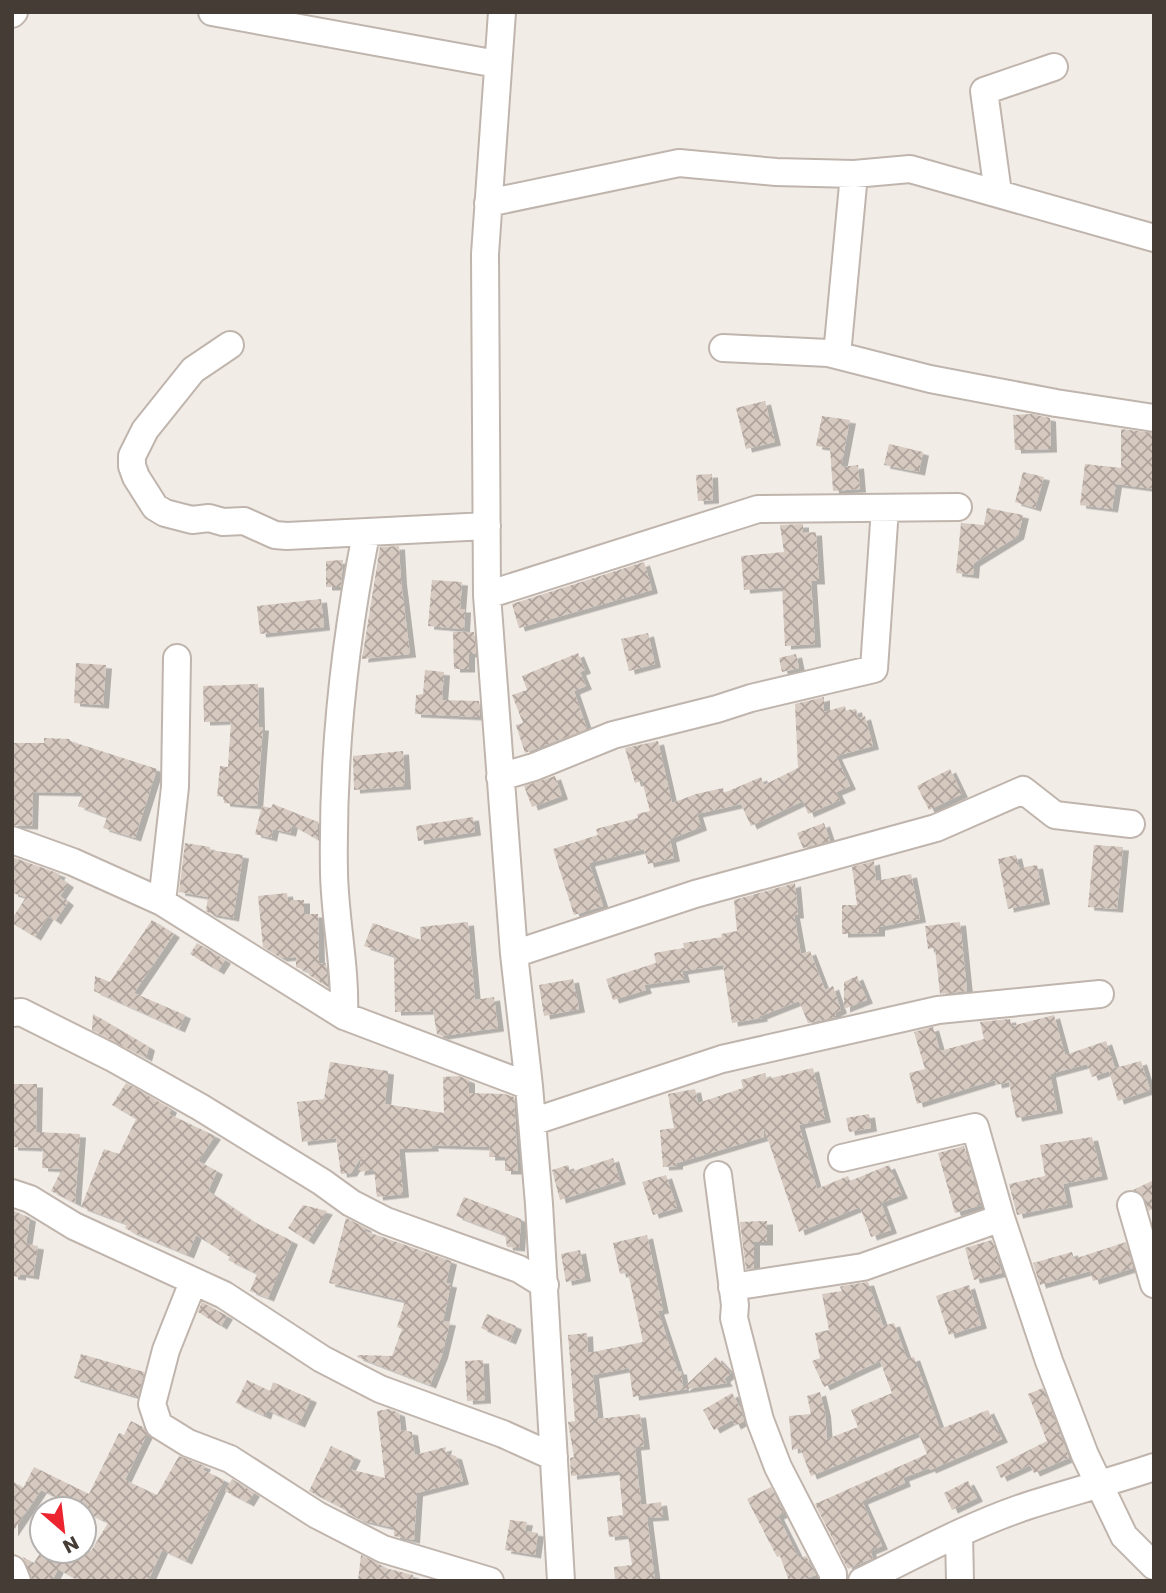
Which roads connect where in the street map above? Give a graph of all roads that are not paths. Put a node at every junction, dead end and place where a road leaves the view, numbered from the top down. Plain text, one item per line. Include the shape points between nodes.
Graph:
1 (212, 12) edge
2 (502, 12) edge
3 (497, 64) junction
4 (1055, 67) dead end
5 (854, 174) junction
6 (998, 193) junction
7 (488, 203) junction
8 (1154, 238) edge
9 (230, 345) dead end
10 (723, 348) dead end
11 (837, 355) junction
12 (1154, 418) edge
13 (958, 507) dead end
14 (885, 508) junction
15 (487, 526) junction
16 (366, 534) junction
17 (486, 595) junction
18 (177, 658) dead end
19 (500, 777) junction
20 (1131, 824) dead end
21 (12, 840) edge
22 (162, 902) junction
23 (514, 954) junction
24 (1100, 994) dead end
25 (12, 1013) edge
26 (344, 1016) junction
27 (529, 1086) junction
28 (532, 1122) junction
29 (842, 1158) dead end
30 (718, 1175) dead end
31 (12, 1193) edge
32 (1131, 1205) dead end
33 (1002, 1219) junction
34 (193, 1282) junction
35 (545, 1284) junction
36 (1154, 1284) edge
37 (732, 1287) junction
38 (555, 1457) junction
39 (1154, 1467) edge
40 (1099, 1486) junction
41 (959, 1534) junction
42 (1154, 1566) edge
43 (12, 1569) edge
44 (837, 1578) edge
45 (17, 1581) edge
46 (490, 1581) edge
47 (561, 1581) edge
48 (862, 1581) edge
49 (960, 1581) edge

1 - 3 street
2 - 3 street
3 - 7 street
4 - 6 street via 984,91
5 - 6 street via 910,169
5 - 7 street via 680,163
5 - 11 street
6 - 8 street
7 - 15 street via 483,308
9 - 16 street via 193,370 137,443 132,466 155,507 192,520 244,521 275,535
10 - 11 street
11 - 12 street via 930,379
13 - 14 street
14 - 17 street via 758,509
14 - 19 street via 874,669 613,735
15 - 16 street
15 - 17 street
16 - 26 street via 352,608 338,734 334,874
17 - 19 street
18 - 22 street via 175,787
19 - 23 street
20 - 23 street via 1055,815 1023,790 936,828 695,894
21 - 22 street
22 - 26 street
23 - 27 street
24 - 28 street via 925,1013 722,1059
25 - 35 street via 21,1013 111,1057 386,1222 519,1269
26 - 27 street
27 - 28 street
28 - 35 street
29 - 33 street via 975,1126
30 - 37 street
31 - 34 street
32 - 36 street
33 - 37 street via 863,1267
33 - 40 street via 1049,1362
34 - 38 street via 224,1295 322,1359 380,1389
34 - 46 street via 166,1350 152,1404 159,1425 188,1443 230,1459 317,1515 383,1549
35 - 38 street
37 - 44 street via 734,1318 760,1420 784,1479
38 - 47 street
39 - 40 street
40 - 41 street via 1028,1505
40 - 42 street via 1124,1536
41 - 48 street
41 - 49 street
43 - 45 street

